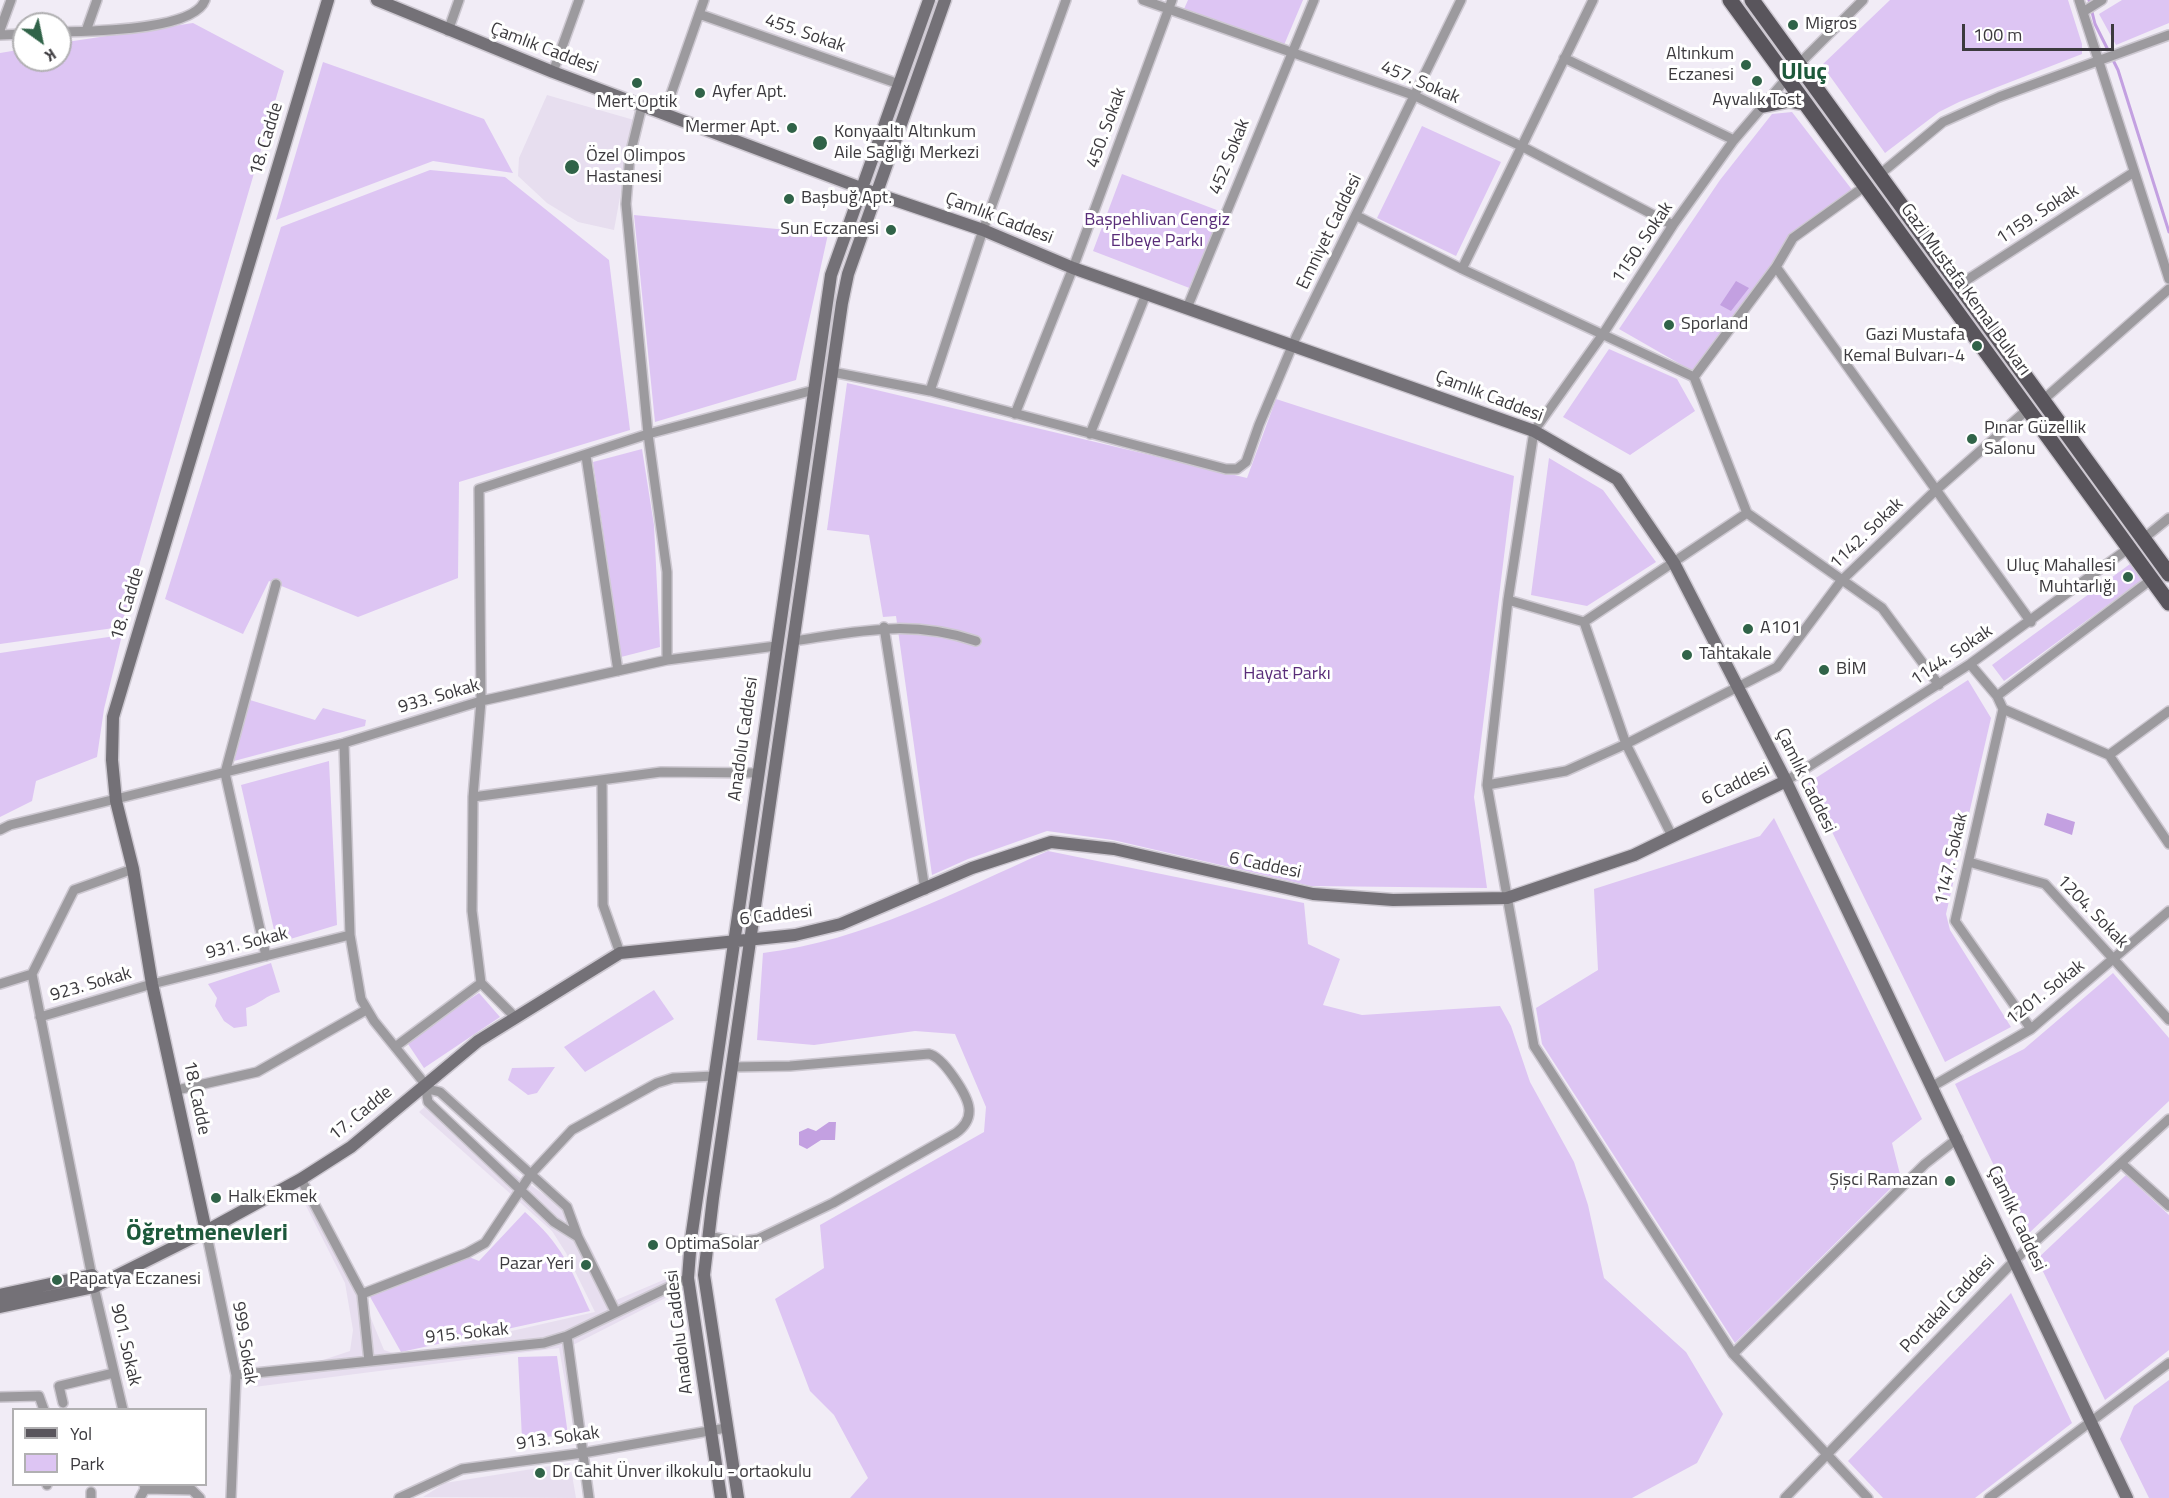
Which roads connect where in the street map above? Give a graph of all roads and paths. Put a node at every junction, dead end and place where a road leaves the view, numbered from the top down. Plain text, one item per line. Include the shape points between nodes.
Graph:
1 (11, 0) edge
2 (97, 0) edge
3 (206, 0) edge
4 (328, 0) edge
5 (377, 0) edge
6 (459, 0) edge
7 (579, 0) edge
8 (704, 0) edge
9 (929, 0) edge
10 (945, 0) edge
11 (1066, 0) edge
12 (1143, 0) edge
13 (1314, 0) edge
14 (1461, 0) edge
15 (1593, 0) edge
16 (1730, 0) edge
17 (1752, 0) edge
18 (1863, 0) edge
19 (2079, 0) edge
20 (2099, 2) edge
21 (1171, 4) edge
22 (2083, 12) junction
23 (699, 14) junction
24 (0, 30) edge
25 (86, 31) junction
26 (448, 31) junction
27 (72, 32) edge
28 (2169, 35) edge
29 (1291, 51) junction
30 (1564, 58) junction
31 (2101, 61) junction
32 (1799, 64) junction
33 (553, 72) junction
34 (1786, 78) junction
35 (899, 84) junction
36 (1413, 95) junction
37 (1804, 103) junction
38 (1764, 105) junction
39 (642, 106) junction
40 (664, 114) junction
41 (1734, 141) junction
42 (1523, 147) junction
43 (2134, 172) junction
44 (1878, 175) junction
45 (1864, 187) junction
46 (863, 188) junction
47 (877, 194) junction
48 (1357, 216) junction
49 (1673, 225) junction
50 (983, 230) junction
51 (1073, 267) junction
52 (1776, 267) junction
53 (1462, 269) junction
54 (2169, 279) edge
55 (1959, 285) junction
56 (2169, 289) edge
57 (1146, 294) junction
58 (1187, 308) junction
59 (1603, 334) junction
60 (1292, 345) junction
61 (832, 372) junction
62 (1694, 377) junction
63 (814, 390) junction
64 (930, 391) junction
65 (2043, 400) junction
66 (2028, 409) junction
67 (1015, 414) junction
68 (1534, 431) junction
69 (648, 434) junction
70 (1090, 434) junction
71 (586, 456) junction
72 (1936, 490) junction
73 (1747, 513) junction
74 (2169, 518) edge
75 (2143, 539) junction
76 (2129, 548) junction
77 (1674, 563) junction
78 (2169, 574) edge
79 (2152, 579) junction
80 (1841, 581) junction
81 (276, 584) dead end
82 (1508, 600) junction
83 (2169, 603) edge
84 (1584, 622) junction
85 (2031, 622) junction
86 (884, 627) junction
87 (793, 641) junction
88 (975, 641) dead end
89 (776, 646) junction
90 (667, 660) junction
91 (1970, 664) junction
92 (618, 671) junction
93 (1939, 685) junction
94 (1738, 687) junction
95 (1997, 696) junction
96 (481, 701) junction
97 (2003, 709) junction
98 (2169, 711) edge
99 (344, 743) junction
100 (1626, 744) junction
101 (2109, 754) junction
102 (225, 773) junction
103 (758, 773) junction
104 (602, 780) junction
105 (1786, 781) junction
106 (1487, 785) junction
107 (473, 797) junction
108 (116, 801) junction
109 (0, 831) edge
110 (1672, 836) junction
111 (2169, 844) edge
112 (1969, 862) junction
113 (133, 869) junction
114 (925, 890) junction
115 (1507, 898) junction
116 (2169, 911) edge
117 (350, 935) junction
118 (751, 938) junction
119 (732, 940) junction
120 (620, 953) junction
121 (266, 956) junction
122 (2114, 959) junction
123 (32, 974) junction
124 (481, 983) junction
125 (0, 984) edge
126 (152, 984) junction
127 (366, 1010) junction
128 (40, 1017) junction
129 (516, 1018) junction
130 (2169, 1020) edge
131 (2031, 1029) junction
132 (395, 1047) junction
133 (732, 1067) junction
134 (714, 1076) junction
135 (1933, 1086) junction
136 (426, 1087) junction
137 (177, 1090) junction
138 (2169, 1119) edge
139 (1958, 1138) junction
140 (2121, 1163) junction
141 (531, 1174) junction
142 (301, 1179) junction
143 (520, 1189) junction
144 (2169, 1206) edge
145 (206, 1231) junction
146 (578, 1236) junction
147 (708, 1236) junction
148 (2015, 1260) junction
149 (688, 1278) junction
150 (93, 1281) junction
151 (0, 1294) edge
152 (362, 1294) junction
153 (18, 1304) junction
154 (0, 1307) edge
155 (615, 1311) junction
156 (0, 1314) edge
157 (567, 1336) junction
158 (1733, 1354) junction
159 (369, 1361) junction
160 (2169, 1363) edge
161 (113, 1373) junction
162 (236, 1375) junction
163 (0, 1397) edge
164 (63, 1403) dead end
165 (43, 1408) edge
166 (122, 1408) edge
167 (2091, 1421) junction
168 (726, 1428) junction
169 (711, 1431) junction
170 (583, 1453) junction
171 (1826, 1454) junction
172 (145, 1487) edge
173 (140, 1498) edge
174 (201, 1498) edge
175 (231, 1498) edge
176 (399, 1498) edge
177 (590, 1498) edge
178 (721, 1498) edge
179 (738, 1498) edge
180 (1785, 1498) edge
181 (1868, 1498) edge
182 (1989, 1498) edge
183 (2127, 1498) edge

1 - 24 street
2 - 25 street
3 - 25 street via 187,17 169,23
4 - 108 street, 18. Cadde via 113,717
5 - 26 street, Çamlık Caddesi
6 - 26 street
7 - 33 street
8 - 23 street
9 - 35 street, Anadolu Caddesi
10 - 47 street, Anadolu Caddesi
11 - 50 street
12 - 21 street, 457. Sokak
13 - 29 street, 452 Sokak
14 - 36 street, Emniyet Caddesi
15 - 30 street
16 - 34 main road, Gazi Mustafa Kemal Bulvarı
17 - 32 main road, Gazi Mustafa Kemal Bulvarı
18 - 32 street, 1150. Sokak
19 - 22 street
20 - 22 street
21 - 29 street, 457. Sokak
21 - 51 street, 450. Sokak
22 - 31 street
23 - 35 street, 455. Sokak
23 - 40 street
25 - 27 street
26 - 33 street, Çamlık Caddesi
28 - 31 street
29 - 36 street, 457. Sokak
29 - 58 street, 452 Sokak
30 - 41 street
30 - 42 street
31 - 43 street
31 - 44 street via 1999,97 1943,122
32 - 34 street, 1150. Sokak
32 - 44 main road, Gazi Mustafa Kemal Bulvarı
33 - 39 street, Çamlık Caddesi
34 - 37 main road, Gazi Mustafa Kemal Bulvarı
34 - 38 street, 1150. Sokak
35 - 46 street, Anadolu Caddesi
36 - 42 street, 457. Sokak
36 - 48 street, Emniyet Caddesi
37 - 38 main road via 1789,100
37 - 45 main road, Gazi Mustafa Kemal Bulvarı
38 - 41 street, 1150. Sokak
39 - 40 street, Çamlık Caddesi
39 - 69 street via 630,155 626,204
40 - 46 street, Çamlık Caddesi
41 - 49 street, 1150. Sokak
42 - 49 street, 457. Sokak
42 - 53 street
43 - 54 street
43 - 55 street, 1159. Sokak
44 - 55 main road, Gazi Mustafa Kemal Bulvarı
45 - 52 street via 1793,238
45 - 66 main road, Gazi Mustafa Kemal Bulvarı
46 - 47 street, Çamlık Caddesi
46 - 63 street, Anadolu Caddesi via 831,275
47 - 50 street, Çamlık Caddesi
47 - 61 street, Anadolu Caddesi via 848,274
48 - 53 street
48 - 60 street, Emniyet Caddesi
49 - 59 street, 1150. Sokak
50 - 51 street, Çamlık Caddesi
50 - 64 street
51 - 57 street, Çamlık Caddesi
51 - 67 street, 450. Sokak
52 - 62 street
52 - 72 street
53 - 59 street
55 - 65 main road, Gazi Mustafa Kemal Bulvarı
56 - 65 street
57 - 58 street, Çamlık Caddesi
57 - 70 street
58 - 60 street, Çamlık Caddesi
59 - 62 street
59 - 68 street, 1150. Sokak
60 - 68 street, Çamlık Caddesi
60 - 70 street, Emniyet Caddesi via 1246,462 1238,469
61 - 64 street
61 - 87 street, Anadolu Caddesi
62 - 73 street
63 - 69 street
63 - 89 street, Anadolu Caddesi
64 - 67 street
65 - 75 main road, Gazi Mustafa Kemal Bulvarı
66 - 72 street, 1142. Sokak
66 - 76 main road, Gazi Mustafa Kemal Bulvarı
67 - 70 street
68 - 77 street, Çamlık Caddesi via 1617,479
68 - 82 street
69 - 71 street
69 - 90 street via 667,572
71 - 92 street
71 - 96 street via 479,489
72 - 80 street, 1142. Sokak
72 - 85 street
73 - 77 street
73 - 80 street
74 - 75 street
75 - 78 main road, Gazi Mustafa Kemal Bulvarı
76 - 79 main road, Gazi Mustafa Kemal Bulvarı
76 - 85 street, 1144. Sokak
77 - 84 street
77 - 94 street, Çamlık Caddesi
79 - 83 main road, Gazi Mustafa Kemal Bulvarı
79 - 95 street
80 - 93 street via 1882,608
80 - 94 street, 1142. Sokak via 1777,666
81 - 102 street
82 - 84 street
82 - 106 street
84 - 100 street
85 - 91 street, 1144. Sokak
86 - 87 street
86 - 88 street via 950,633
86 - 114 street
87 - 118 street, Anadolu Caddesi
89 - 90 street, 933. Sokak
89 - 103 street, Anadolu Caddesi
90 - 92 street, 933. Sokak
91 - 93 street, 1144. Sokak
91 - 95 street
92 - 96 street, 933. Sokak
93 - 105 street, 1144. Sokak
94 - 100 street, 1142. Sokak
94 - 105 street, Çamlık Caddesi
95 - 97 street
96 - 99 street, 933. Sokak
96 - 107 street
97 - 101 street
97 - 112 street, 1147. Sokak
98 - 101 street
99 - 102 street, 933. Sokak
99 - 117 street
100 - 106 street, 1142. Sokak via 1566,771
100 - 110 street
101 - 111 street
102 - 108 street, 933. Sokak
102 - 121 street
103 - 104 street via 661,772
103 - 119 street, Anadolu Caddesi
104 - 107 street
104 - 120 street via 603,905
105 - 110 street, 6 Caddesi
105 - 135 street, Çamlık Caddesi
106 - 115 street
107 - 124 street via 472,911
108 - 109 street, 933. Sokak via 10,825
108 - 113 street, 18. Cadde
110 - 115 street, 6 Caddesi via 1634,855
112 - 122 street, 1204. Sokak via 2045,884
112 - 131 street, 1147. Sokak via 1955,921
113 - 123 street via 74,890
113 - 126 street, 18. Cadde
114 - 115 street, 6 Caddesi via 972,868 1051,842 1114,849 1313,894 1393,900
114 - 118 street, 6 Caddesi via 841,924
115 - 158 street via 1534,1046
116 - 122 street, 1201. Sokak
117 - 121 street, 931. Sokak
117 - 127 street
118 - 119 street, 6 Caddesi
118 - 133 street, Anadolu Caddesi
119 - 120 street, 17. Cadde
119 - 134 street, Anadolu Caddesi
120 - 129 street, 17. Cadde
121 - 126 street, 931. Sokak
122 - 130 street, 1204. Sokak
122 - 131 street, 1201. Sokak
123 - 125 street
123 - 128 street, 901. Sokak
124 - 129 street
124 - 132 street
126 - 128 street, 923. Sokak
126 - 137 street, 18. Cadde
127 - 132 street
127 - 137 street via 257,1072
128 - 150 street, 901. Sokak
129 - 136 street, 17. Cadde via 478,1041
131 - 135 street, 1201. Sokak
132 - 136 street
133 - 147 street, Anadolu Caddesi
133 - 147 street via 929,1054 945,1063 969,1104 969,1116 962,1128 928,1149 834,1203 767,1235 746,1242
134 - 141 street via 673,1078 648,1087 572,1130
134 - 149 street, Anadolu Caddesi
135 - 139 street, Çamlık Caddesi
136 - 141 street via 440,1092
136 - 142 street, 17. Cadde via 351,1147
136 - 143 street via 428,1102
137 - 145 street, 18. Cadde
138 - 140 street, Portakal Caddesi
139 - 148 street, Çamlık Caddesi
139 - 158 street via 1925,1164
140 - 144 street
140 - 148 street, Portakal Caddesi
141 - 143 street
141 - 146 street via 567,1207
142 - 145 street, 17. Cadde
142 - 152 street
143 - 146 street via 554,1222
143 - 152 street via 479,1247
145 - 150 street, 17. Cadde
145 - 162 street, 999. Sokak
146 - 155 street
147 - 168 street, Anadolu Caddesi via 704,1275
148 - 167 street, Çamlık Caddesi
148 - 171 street, Portakal Caddesi
149 - 155 street, 915. Sokak
149 - 169 street, Anadolu Caddesi
150 - 151 street
150 - 153 street, 17. Cadde
150 - 161 street, 901. Sokak
152 - 159 street
153 - 154 street, 17. Cadde
153 - 156 street
155 - 157 street, 915. Sokak
157 - 159 street, 915. Sokak via 544,1343
157 - 170 street
158 - 171 street
159 - 162 street, 915. Sokak
160 - 167 street
161 - 164 street via 58,1386
161 - 166 street, 901. Sokak
162 - 175 street, 999. Sokak
163 - 165 street via 39,1396
167 - 182 street
167 - 183 street, Çamlık Caddesi
168 - 169 street, 913. Sokak
168 - 179 street, Anadolu Caddesi
169 - 170 street, 913. Sokak
169 - 178 street, Anadolu Caddesi
170 - 176 street, 913. Sokak via 462,1469
170 - 177 street
171 - 180 street, Portakal Caddesi
171 - 181 street
172 - 173 street
172 - 174 street via 192,1490

